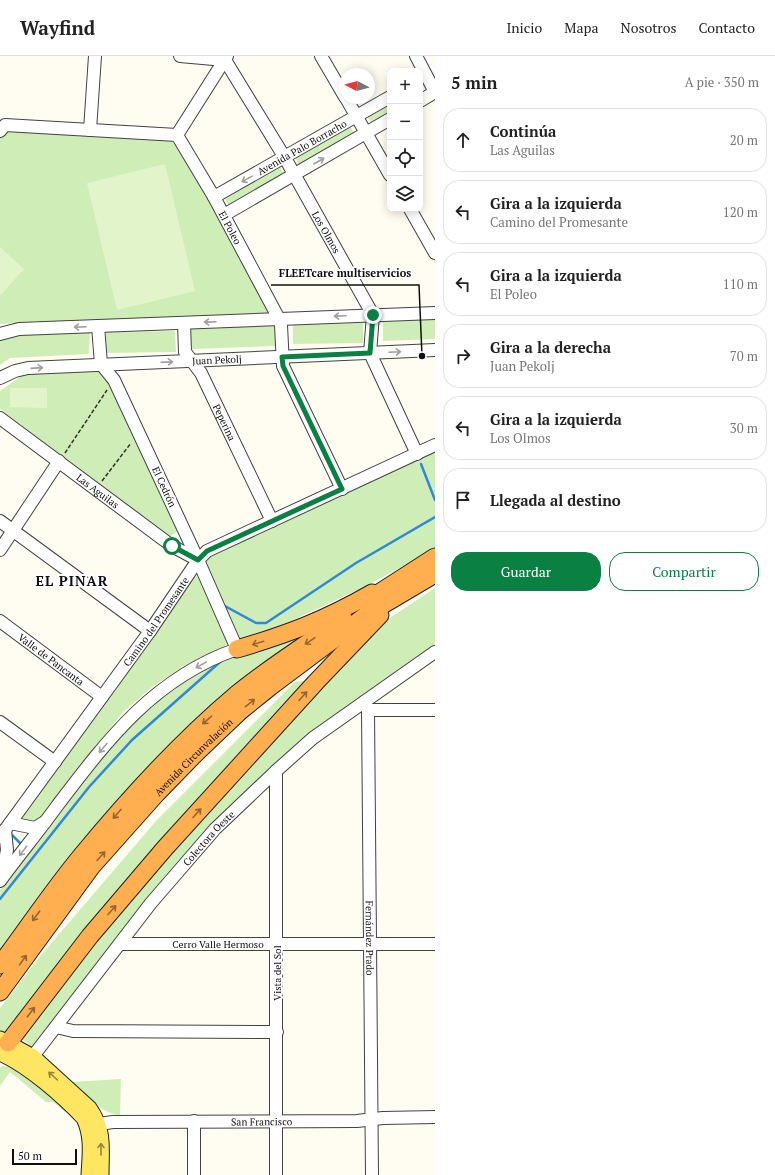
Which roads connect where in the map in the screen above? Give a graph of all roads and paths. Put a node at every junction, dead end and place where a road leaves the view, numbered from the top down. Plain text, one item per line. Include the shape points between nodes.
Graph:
1 (96, 56) edge
2 (180, 56) edge
3 (321, 56) edge
4 (416, 56) edge
5 (226, 58) edge
6 (427, 74) edge
7 (339, 88) edge
8 (435, 92) edge
9 (387, 99) edge
10 (423, 99) edge
11 (349, 104) edge
12 (357, 117) junction
13 (387, 121) edge
14 (2, 123) edge
15 (90, 130) junction
16 (366, 134) junction
17 (177, 135) junction
18 (284, 158) junction
19 (387, 170) edge
20 (294, 175) junction
21 (214, 197) junction
22 (412, 212) edge
23 (224, 215) junction
24 (435, 253) edge
25 (435, 313) edge
26 (373, 315) junction
27 (279, 319) junction
28 (184, 323) junction
29 (98, 326) junction
30 (0, 334) edge
31 (435, 350) edge
32 (370, 353) junction
33 (282, 357) junction
34 (191, 361) junction
35 (101, 364) junction
36 (0, 378) edge
37 (114, 380) junction
38 (0, 418) edge
39 (139, 432) junction
40 (435, 445) edge
41 (417, 454) junction
42 (59, 461) junction
43 (97, 489) junction
44 (342, 489) junction
45 (0, 521) edge
46 (272, 522) junction
47 (14, 531) junction
48 (0, 550) edge
49 (435, 557) edge
50 (198, 560) junction
51 (435, 574) edge
52 (408, 581) junction
53 (0, 621) edge
54 (150, 631) junction
55 (236, 649) junction
56 (435, 652) edge
57 (102, 697) junction
58 (366, 706) junction
59 (435, 710) edge
60 (0, 722) edge
61 (55, 762) junction
62 (276, 771) junction
63 (46, 821) junction
64 (4, 828) edge
65 (1, 879) edge
66 (277, 943) junction
67 (369, 943) junction
68 (121, 944) junction
69 (435, 944) edge
70 (0, 965) edge
71 (0, 992) edge
72 (56, 1027) junction
73 (277, 1032) junction
74 (2, 1049) edge
75 (29, 1062) junction
76 (435, 1117) edge
77 (276, 1120) junction
78 (372, 1120) junction
79 (194, 1121) junction
80 (94, 1127) junction
81 (89, 1175) edge
82 (101, 1175) edge
83 (194, 1175) edge
84 (276, 1175) edge
85 (372, 1175) edge

1 - 15 street
2 - 5 street
3 - 7 street
4 - 6 street
5 - 17 street
5 - 18 street, Los Olmos
6 - 8 street
8 - 10 street
9 - 12 street, Avenida Palo Borracho
11 - 12 street
12 - 16 street
12 - 18 street, Avenida Palo Borracho
13 - 16 street, Avenida Palo Borracho
14 - 15 street
15 - 17 street
16 - 19 street
20 -> 16 street, Avenida Palo Borracho
17 - 21 street, El Poleo
18 - 20 street, Los Olmos
18 -> 21 street, Avenida Palo Borracho
20 - 23 street, Avenida Palo Borracho
20 - 26 street, Los Olmos
21 - 23 street, El Poleo
22 - 24 street
23 - 27 street, El Poleo
25 - 26 street
26 -> 27 street
26 - 32 street
27 -> 28 street
27 - 33 street, El Poleo
28 - 29 street
28 - 34 street, Peperina via 185,352
29 -> 30 street via 19,329
29 - 35 street
32 -> 31 street, Juan Pekolj
32 - 33 street, Juan Pekolj
32 - 41 street
33 - 34 street, Juan Pekolj
33 - 44 street, El Poleo via 283,366
35 -> 34 street, Juan Pekolj
34 - 46 street, Peperina via 201,373
36 -> 35 street, Juan Pekolj via 28,368
35 - 37 street, El Cedrón
37 - 39 street, El Cedrón
37 - 42 path
38 - 42 street, Las Aguilas
39 - 43 path
39 - 50 street, El Cedrón
40 - 41 street, Camino del Promesante
41 - 44 street, Camino del Promesante
42 - 43 street, Las Aguilas
42 - 47 street
43 - 50 street, Las Aguilas via 172,546
44 - 46 street, Camino del Promesante
45 - 47 street
46 - 50 street, Camino del Promesante via 207,551
47 - 48 street
47 - 54 street
49 - 52 highway, Avenida Circunvalación
50 - 54 street, Camino del Promesante
50 - 55 street, El Cedrón
51 - 52 highway, Avenida Circunvalación
52 -> 55 highway via 288,634
52 -> 70 highway, Avenida Circunvalación via 262,675 202,725 149,778 81,856
71 -> 52 highway, Avenida Circunvalación via 92,866 197,752 239,712
74 -> 52 highway via 90,936 165,848
53 - 57 street, Valle de Pancanta
54 - 57 street, Camino del Promesante
55 -> 63 street via 183,675 132,714
56 - 58 street, Colectora Oeste
57 - 61 street, Camino del Promesante
58 - 59 street
58 - 62 street, Colectora Oeste via 313,738
58 - 67 street, Fernández Prado
60 - 61 street
61 - 64 street, Camino del Promesante
62 - 66 street, Vista del Sol
62 - 68 street, Colectora Oeste via 220,824 180,867
63 - 64 street via 35,828
63 -> 65 street
64 - 65 street via 7,850
66 - 67 street, Cerro Valle Hermoso
66 - 68 street, Cerro Valle Hermoso
66 - 73 street, Vista del Sol
67 - 69 street, Cerro Valle Hermoso
67 - 78 street, Fernández Prado
68 - 72 street, Colectora Oeste
72 - 73 street via 73,1031
72 - 75 street, Colectora Oeste
73 - 77 street, Vista del Sol
74 - 75 main road
75 - 80 main road via 89,1108
76 - 78 street, San Francisco
77 - 78 street, San Francisco
77 - 79 street, San Francisco
77 - 84 street, Vista del Sol
78 - 85 street, Fernández Prado
79 - 80 street, San Francisco via 113,1122
79 - 83 street
80 - 81 main road
82 -> 80 main road via 101,1145

